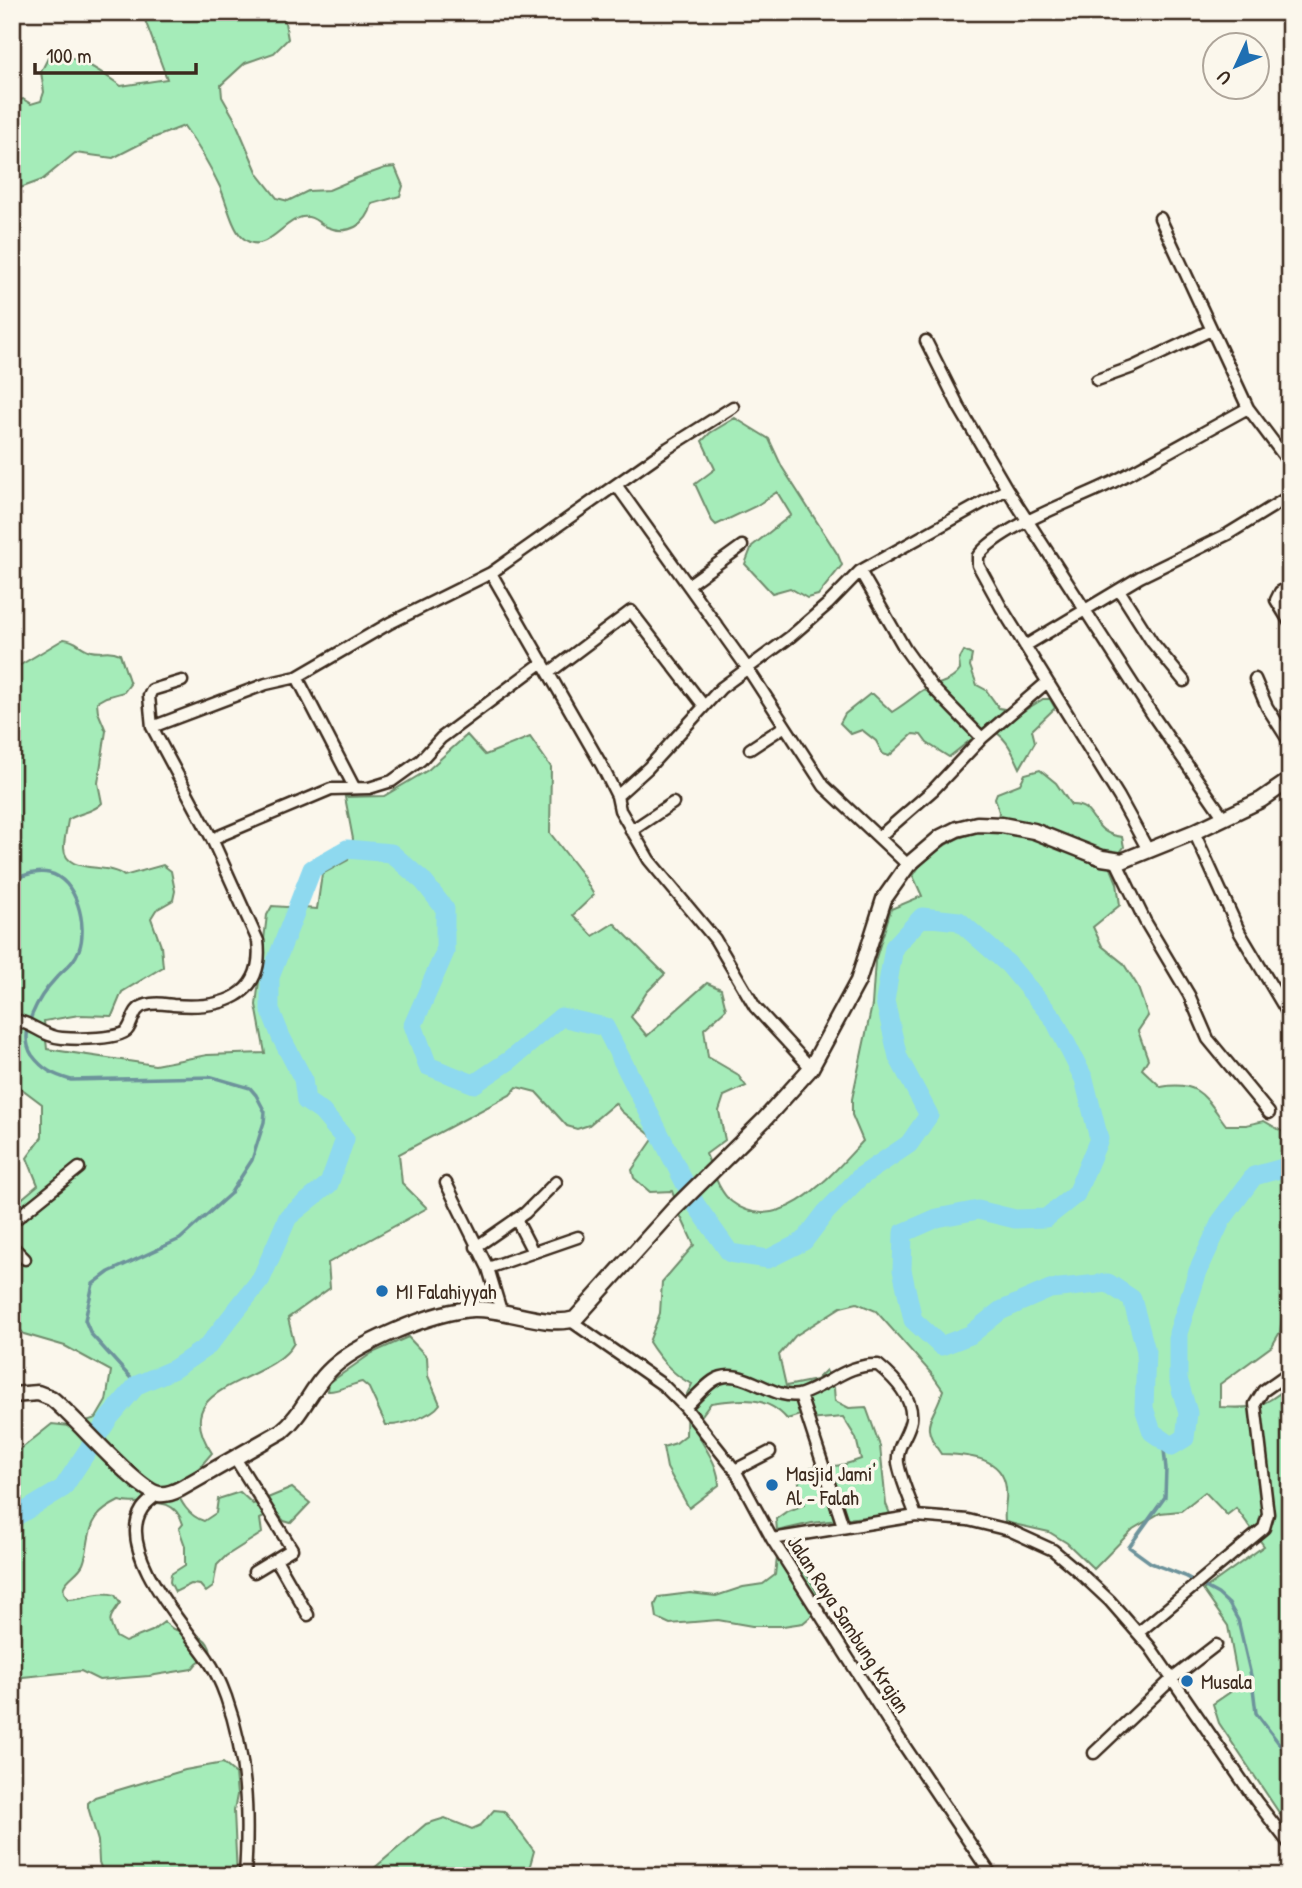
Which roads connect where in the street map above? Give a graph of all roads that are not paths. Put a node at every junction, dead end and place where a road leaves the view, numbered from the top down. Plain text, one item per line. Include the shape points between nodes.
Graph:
1 (1160, 218) dead end
2 (1211, 330) junction
3 (926, 341) dead end
4 (1097, 380) dead end
5 (733, 407) dead end
6 (1248, 408) junction
7 (1290, 464) edge
8 (617, 486) junction
9 (1007, 489) junction
10 (1290, 496) edge
11 (1027, 520) junction
12 (742, 546) dead end
13 (860, 571) junction
14 (491, 573) junction
15 (688, 585) junction
16 (1290, 586) edge
17 (1119, 590) junction
18 (1085, 610) junction
19 (1290, 623) edge
20 (1025, 646) junction
21 (544, 662) junction
22 (748, 669) junction
23 (550, 672) junction
24 (297, 677) junction
25 (1255, 679) dead end
26 (182, 681) dead end
27 (1184, 681) dead end
28 (1046, 682) junction
29 (704, 706) junction
30 (785, 726) junction
31 (152, 727) junction
32 (982, 738) junction
33 (1290, 743) edge
34 (750, 749) dead end
35 (1290, 780) edge
36 (354, 787) junction
37 (617, 796) junction
38 (673, 803) dead end
39 (1224, 818) junction
40 (631, 831) junction
41 (1194, 832) junction
42 (879, 837) junction
43 (212, 839) junction
44 (1148, 850) junction
45 (1116, 861) junction
46 (908, 865) junction
47 (1290, 1017) edge
48 (17, 1020) edge
49 (811, 1068) junction
50 (1269, 1113) dead end
51 (79, 1168) dead end
52 (556, 1182) dead end
53 (446, 1183) dead end
54 (516, 1219) junction
55 (12, 1222) edge
56 (578, 1237) dead end
57 (12, 1247) edge
58 (477, 1247) junction
59 (533, 1252) junction
60 (25, 1259) dead end
61 (488, 1268) junction
62 (501, 1311) junction
63 (571, 1321) junction
64 (1290, 1372) edge
65 (12, 1395) edge
66 (800, 1395) junction
67 (685, 1407) junction
68 (770, 1452) dead end
69 (236, 1458) junction
70 (735, 1470) junction
71 (158, 1494) junction
72 (916, 1516) junction
73 (843, 1526) junction
74 (772, 1539) junction
75 (276, 1559) junction
76 (254, 1572) dead end
77 (308, 1615) dead end
78 (1138, 1633) junction
79 (1216, 1645) dead end
80 (1172, 1679) junction
81 (1094, 1753) dead end
82 (1290, 1845) edge
83 (245, 1876) edge
84 (992, 1876) edge

1 - 2 street
2 - 4 street
2 - 6 street
3 - 9 street
5 - 8 street
6 - 7 street
6 - 11 street via 1114,481
8 - 14 street
8 - 15 street
9 - 11 street
9 - 13 street
10 - 17 street
11 - 18 street
11 - 20 street via 985,547 977,561
12 - 15 street
13 - 22 street via 809,621
13 - 32 street via 933,688
14 - 21 street
14 - 24 street via 390,623
15 - 22 street
16 - 19 street via 1276,600
17 - 18 street
17 - 27 street
18 - 20 street
18 - 39 street
20 - 28 street
21 - 23 street
21 - 36 street via 441,738 392,781
22 - 29 street
22 - 30 street
23 - 29 street via 631,611
23 - 37 street
24 - 31 street
24 - 36 street
25 - 33 street
26 - 31 street via 152,690
28 - 32 street
28 - 44 street
29 - 37 street
30 - 34 street
30 - 42 street via 824,786
31 - 43 street
32 - 42 street via 933,790
35 - 39 main road
36 - 43 street via 331,789
37 - 40 street
38 - 40 street
39 - 41 main road
40 - 49 street via 649,860 715,939 755,1007
41 - 44 main road
41 - 47 street via 1240,933
42 - 46 street
43 - 48 street via 258,941 255,974 241,994 210,1003 147,1004 136,1012 127,1032 117,1037 50,1036
44 - 45 main road
45 - 46 main road via 1034,831 977,824 940,837
45 - 50 street via 1208,1039
46 - 49 main road via 884,899 858,981
49 - 63 main road
51 - 55 street
52 - 54 street
53 - 58 street
54 - 58 street
54 - 59 street
56 - 59 street
57 - 60 street
58 - 61 street
59 - 61 street
61 - 62 street
62 - 63 main road
62 - 69 main road via 446,1313 363,1346 328,1371 293,1422
63 - 67 street, Jalan Raya Sambung Krajan via 663,1385
64 - 78 street via 1263,1391 1255,1404 1268,1514 1264,1528
65 - 71 main road via 45,1395 135,1480
66 - 67 street via 722,1377
66 - 72 street via 862,1366 878,1365 885,1370 909,1405 911,1420 898,1450 898,1462
66 - 73 street
67 - 70 street, Jalan Raya Sambung Krajan
68 - 70 street
69 - 71 main road via 180,1489
69 - 75 street via 291,1548
70 - 74 street, Jalan Raya Sambung Krajan
71 - 83 street via 141,1511 136,1536 160,1597 207,1658 227,1699 245,1783
72 - 73 street
72 - 78 street via 968,1520 1009,1530 1053,1550
73 - 74 street
74 - 84 street, Jalan Raya Sambung Krajan
75 - 76 street
75 - 77 street
78 - 80 street
79 - 80 street
80 - 81 street
80 - 82 street

